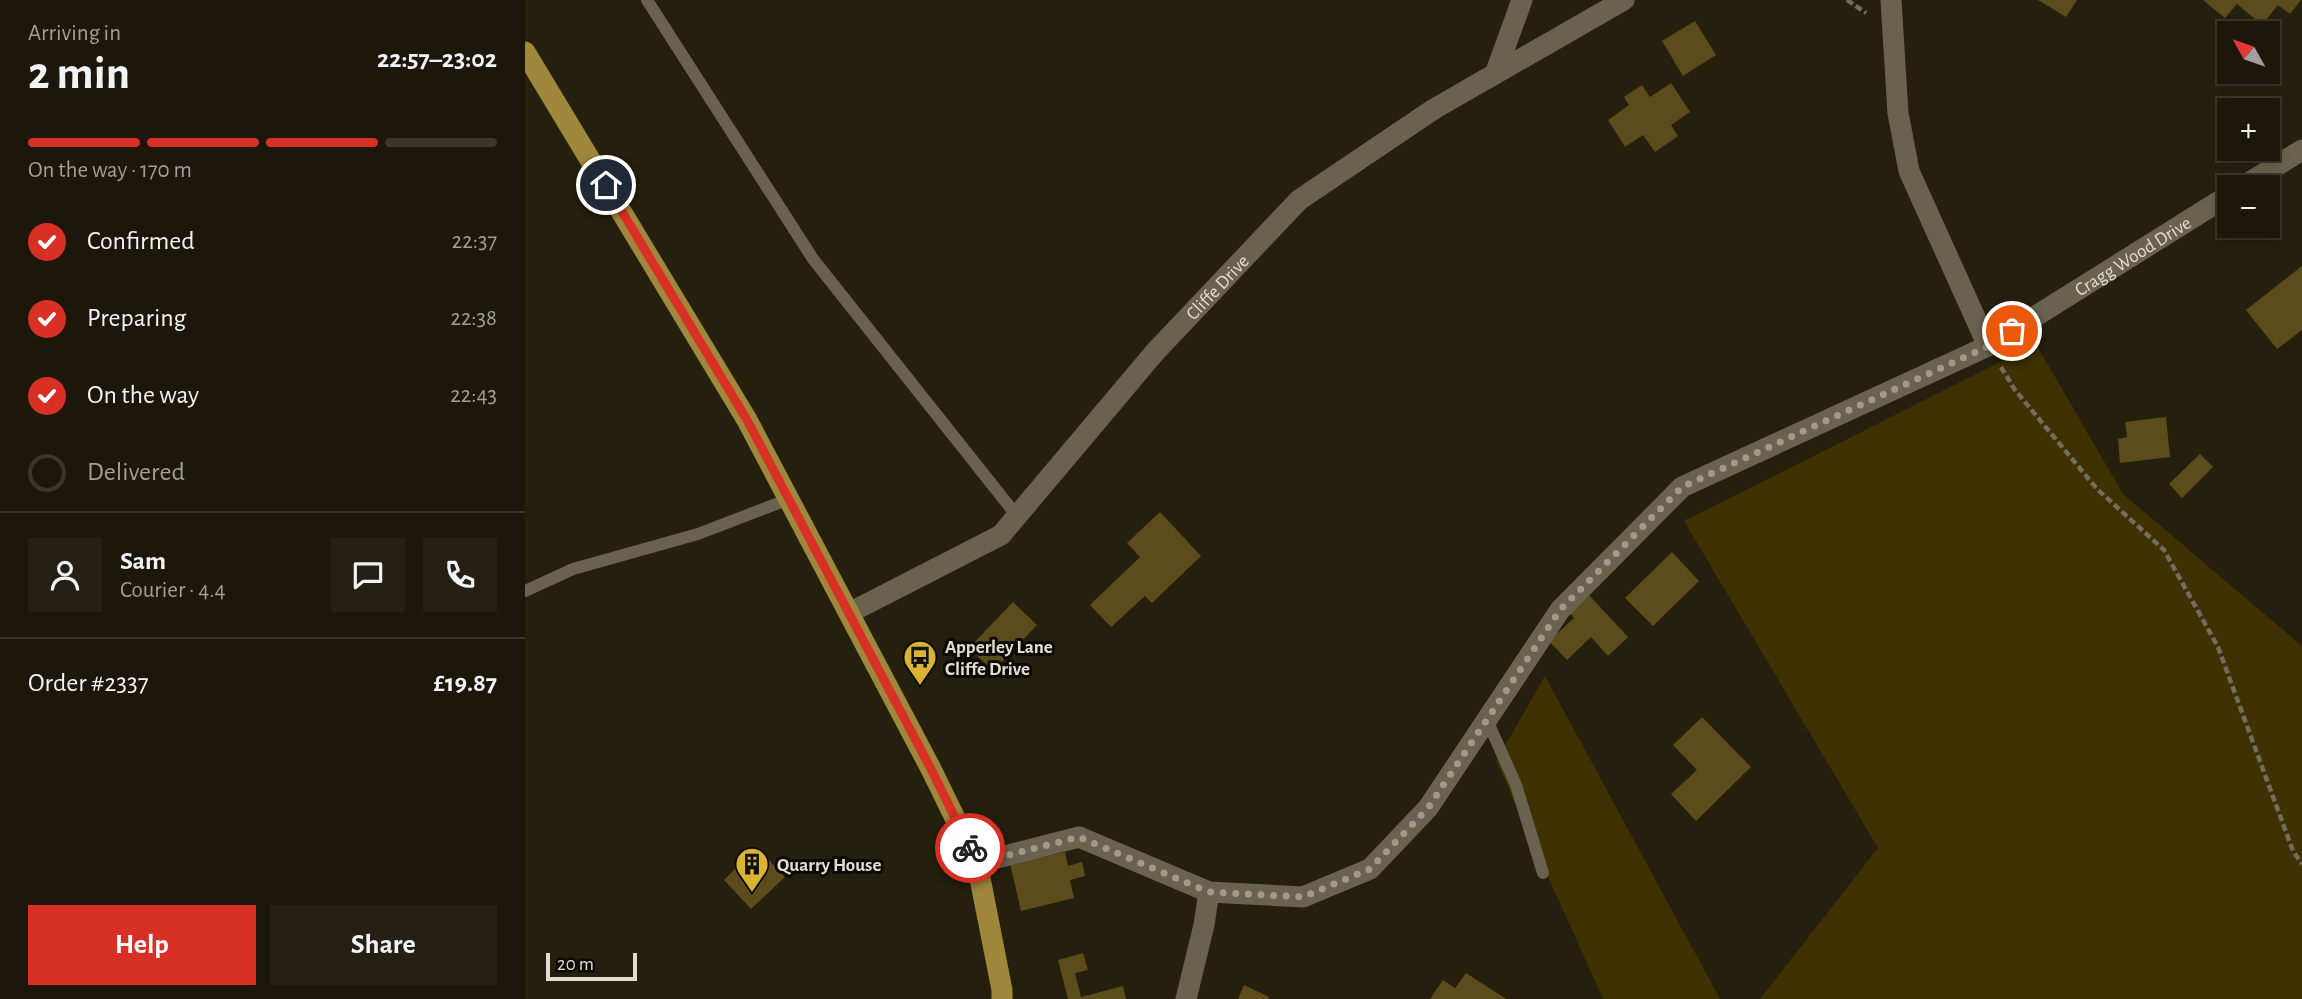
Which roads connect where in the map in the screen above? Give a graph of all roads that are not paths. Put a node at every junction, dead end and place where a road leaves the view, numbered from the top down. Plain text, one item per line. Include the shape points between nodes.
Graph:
1 (647, 0) edge
2 (1522, 0) edge
3 (1624, 0) edge
4 (1891, 0) edge
5 (525, 52) edge
6 (1496, 74) junction
7 (2302, 149) edge
8 (2261, 175) edge
9 (2217, 203) edge
10 (1989, 346) junction
11 (789, 499) junction
12 (1017, 516) junction
13 (525, 591) edge
14 (849, 613) junction
15 (1487, 720) junction
16 (977, 863) junction
17 (1543, 873) dead end
18 (1209, 892) junction
19 (1002, 999) edge
20 (1186, 999) edge

1 - 12 lane via 813,258
2 - 6 street
3 - 6 street, Cliffe Drive
4 - 10 street via 1898,113 1909,171
5 - 11 highway via 747,420
6 - 12 street, Cliffe Drive via 1434,109 1299,200 1155,352
7 - 8 street
9 - 10 street, Cragg Wood Drive
10 - 15 street, Cragg Wood Drive via 1682,487 1560,610
11 - 13 lane via 698,534 573,569
11 - 14 highway
12 - 14 street, Cliffe Drive via 1001,535
14 - 16 highway
15 - 17 lane via 1516,785
15 - 18 street, Cragg Wood Drive via 1428,808 1370,869 1303,897
16 - 18 street, Cragg Wood Drive via 1079,837
16 - 19 highway
18 - 20 street

